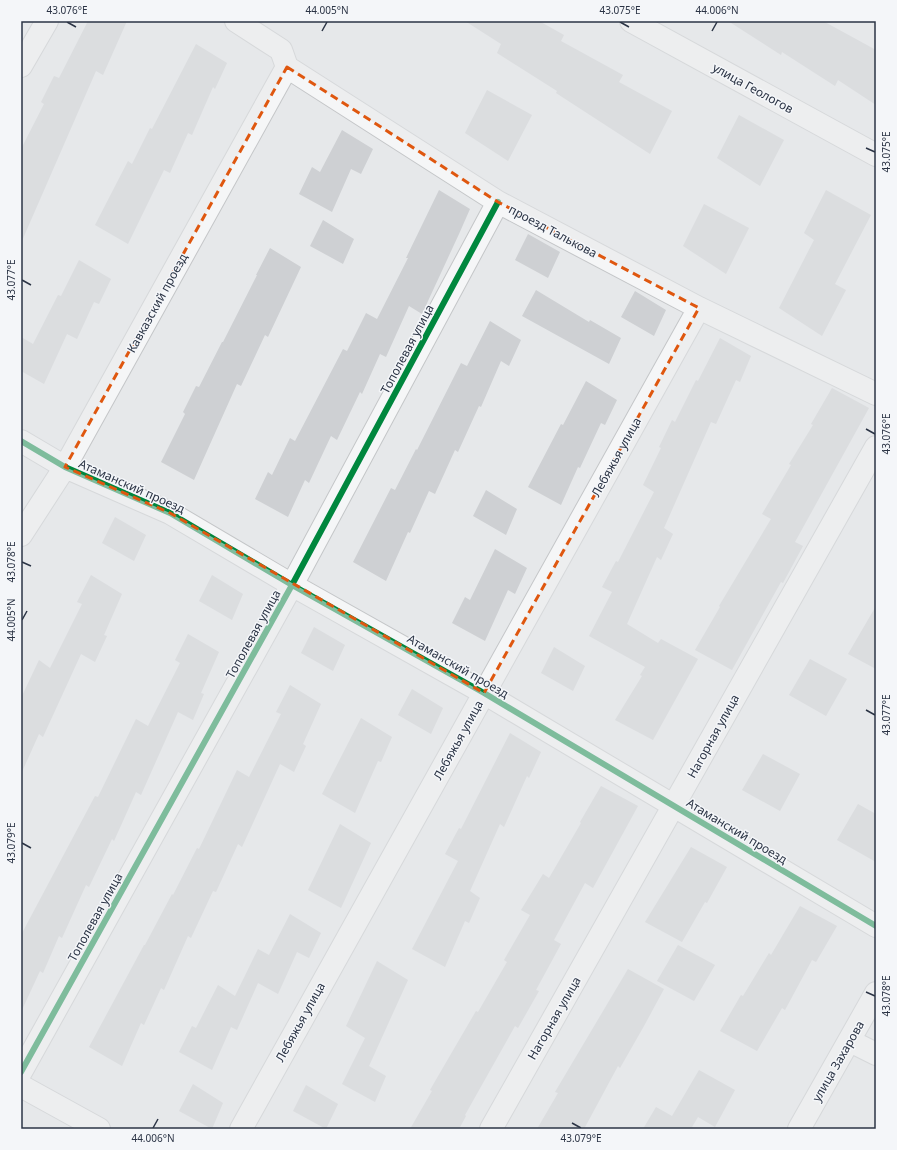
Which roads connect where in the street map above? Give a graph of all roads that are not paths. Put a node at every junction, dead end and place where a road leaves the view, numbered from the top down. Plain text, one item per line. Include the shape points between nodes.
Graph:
1 (47, 21) edge
2 (236, 21) edge
3 (631, 21) edge
4 (21, 66) edge
5 (287, 67) junction
6 (876, 155) edge
7 (498, 202) junction
8 (700, 308) junction
9 (876, 394) edge
10 (21, 441) edge
11 (876, 446) edge
12 (65, 467) junction
13 (21, 535) edge
14 (292, 585) junction
15 (484, 693) junction
16 (674, 806) junction
17 (876, 926) edge
18 (876, 993) edge
19 (850, 1041) junction
20 (876, 1054) edge
21 (21, 1072) edge
22 (21, 1086) edge
23 (99, 1129) edge
24 (241, 1129) edge
25 (491, 1129) edge
26 (799, 1129) edge

1 - 4 street
2 - 5 street via 281,50
3 - 6 street, улица Геологов
5 - 7 street, проезд Талькова
5 - 12 street, Кавказский проезд
7 - 8 street, проезд Талькова
7 - 14 street, Тополевая улица
8 - 9 street, проезд Талькова
8 - 15 street, Лебяжья улица
10 - 12 street, Атаманский проезд
11 - 16 street, Нагорная улица
12 - 13 street, Кавказский проезд
12 - 14 street, Атаманский проезд via 170,513
14 - 15 street, Атаманский проезд
14 - 21 street, Тополевая улица
15 - 16 street, Атаманский проезд
15 - 24 street, Лебяжья улица
16 - 17 street, Атаманский проезд
16 - 25 street, Нагорная улица
18 - 19 street, улица Захарова
19 - 20 street
19 - 26 street, улица Захарова
22 - 23 street

